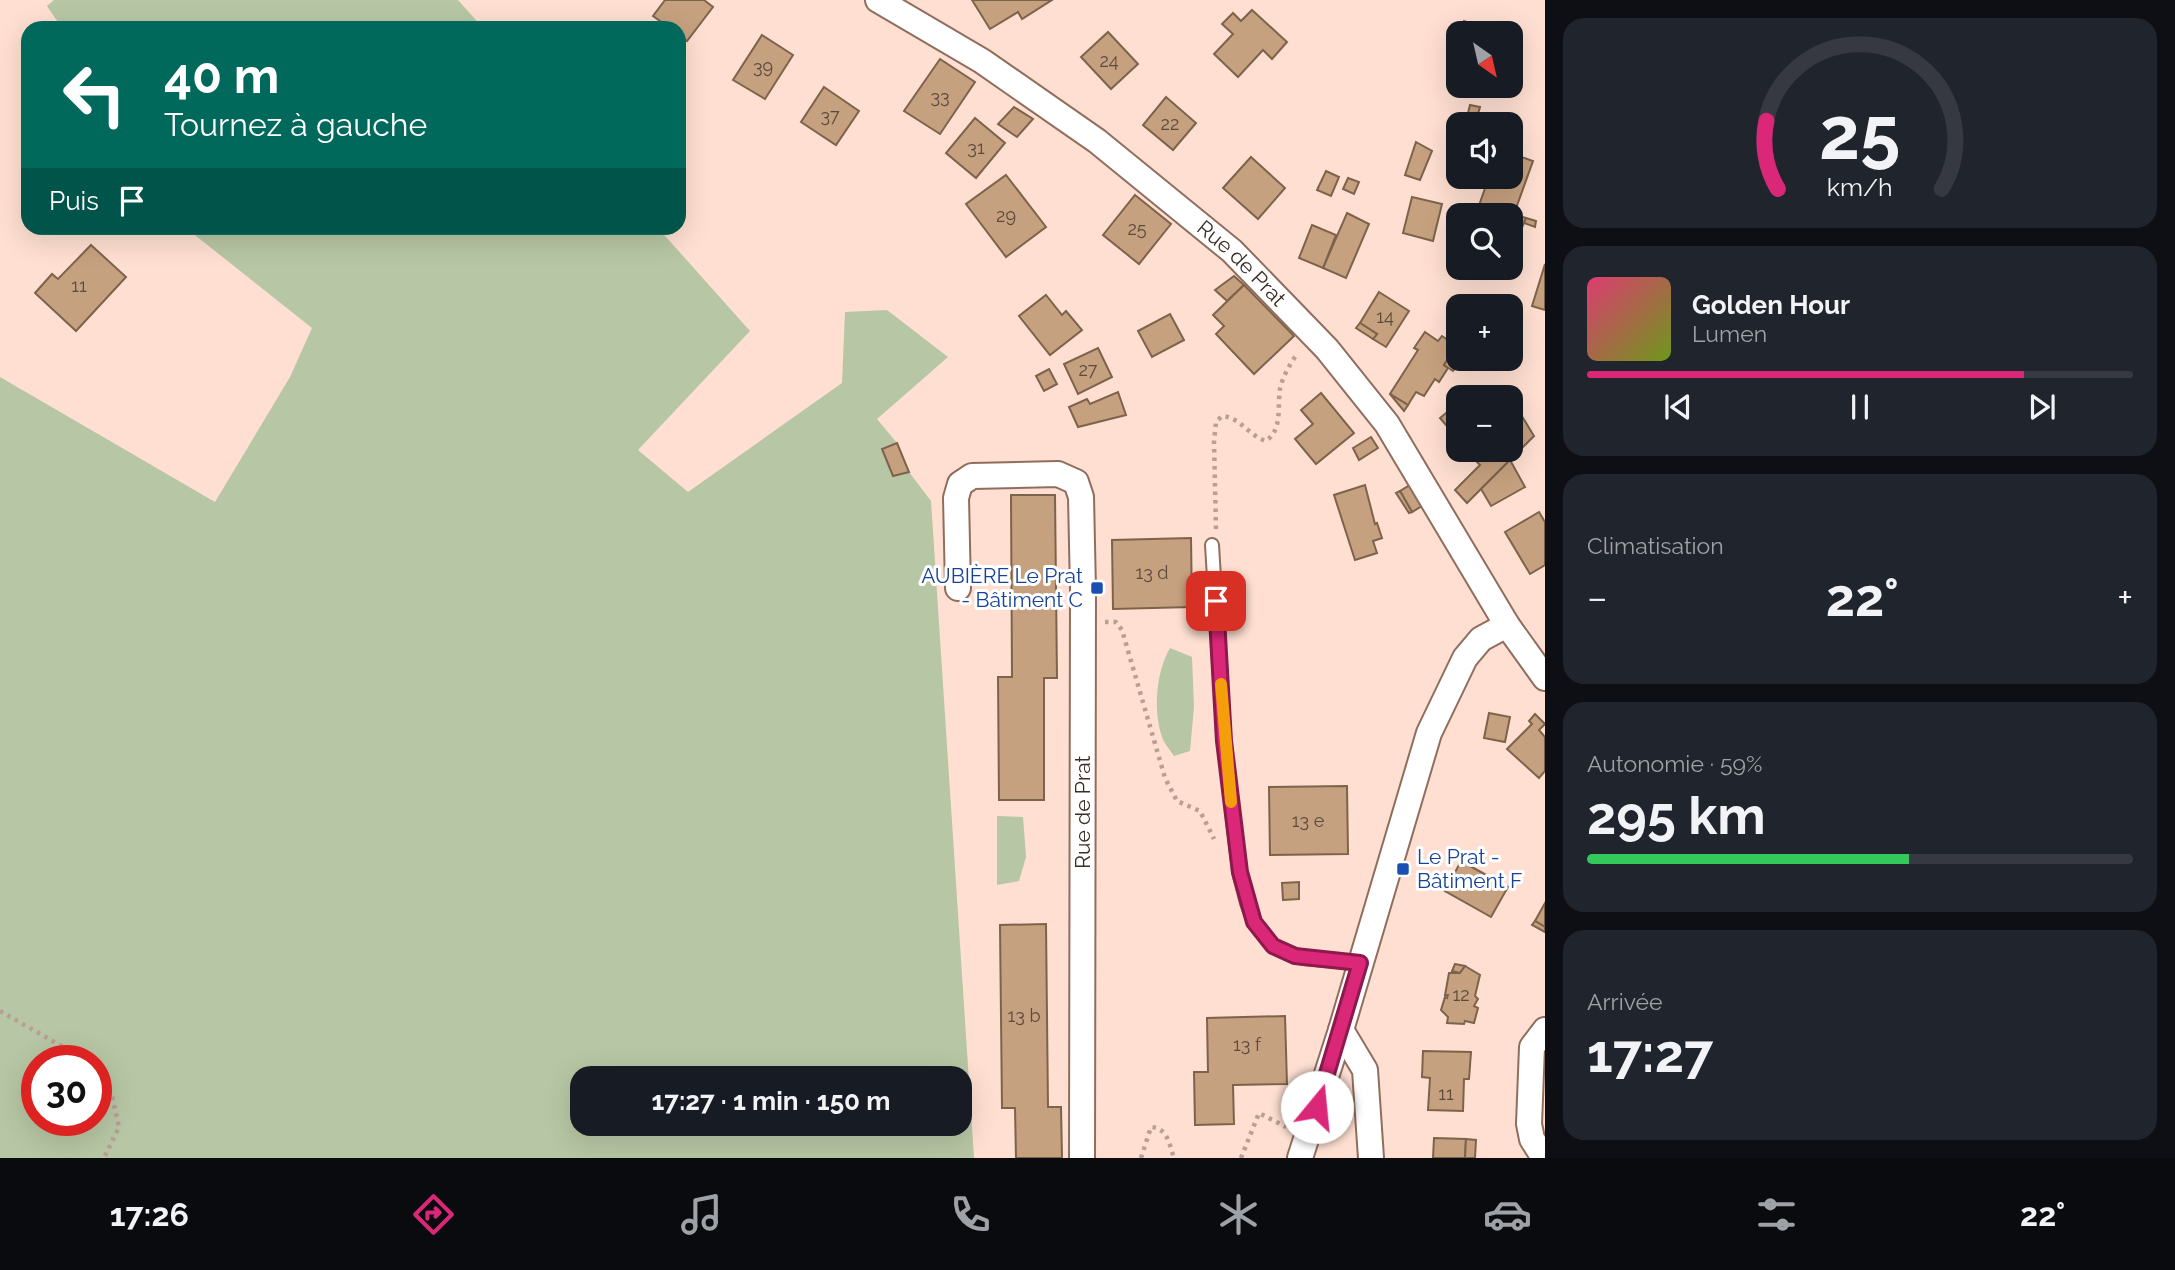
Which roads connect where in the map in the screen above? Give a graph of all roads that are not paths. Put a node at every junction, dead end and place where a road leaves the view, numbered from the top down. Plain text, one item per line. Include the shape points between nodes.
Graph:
1 (878, 0) edge
2 (1212, 545) road end
3 (958, 588) dead end
4 (1507, 625) junction
5 (1545, 678) edge
6 (1360, 963) junction
7 (1341, 1030) junction
8 (1545, 1030) edge
9 (1303, 1148) edge
10 (1082, 1158) edge
11 (1371, 1158) edge
12 (1544, 1158) edge

1 - 4 street, Rue de Prat via 982,61 1097,141 1232,251 1327,349 1387,424
2 - 6 lane via 1224,741 1240,872 1254,922 1273,946 1303,958
3 - 10 street, Rue de Prat via 956,498 960,484 972,476 1058,474 1076,482 1081,497 1084,620
4 - 5 street, Rue de Prat
4 - 6 street via 1481,639 1465,658 1429,733
6 - 7 street
7 - 9 street
7 - 11 street via 1365,1070
8 - 12 street via 1532,1047 1529,1124

